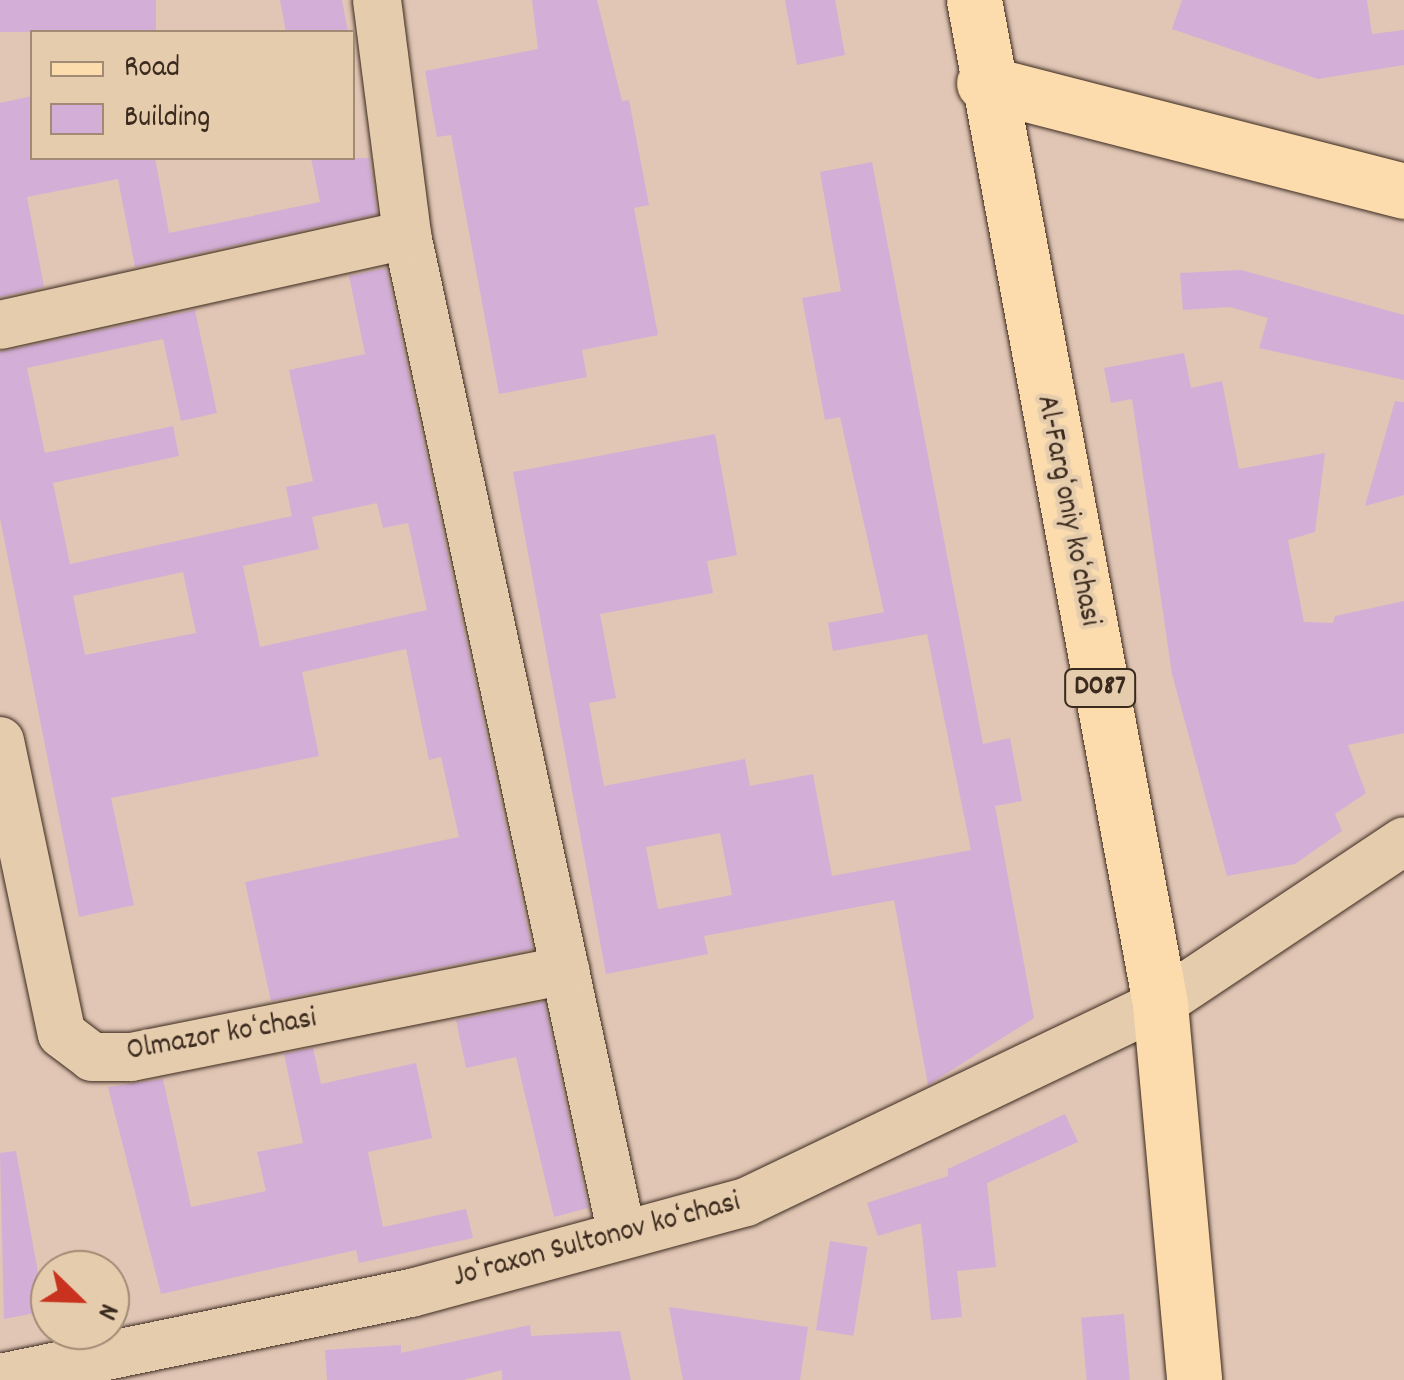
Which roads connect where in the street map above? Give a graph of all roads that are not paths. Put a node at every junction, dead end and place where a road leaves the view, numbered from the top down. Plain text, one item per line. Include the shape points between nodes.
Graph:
1 (377, 0) edge
2 (974, 0) edge
3 (984, 83) junction
4 (1404, 191) edge
5 (407, 235) junction
6 (0, 325) edge
7 (0, 740) edge
8 (1404, 841) edge
9 (565, 970) junction
10 (1160, 1004) junction
11 (622, 1235) junction
12 (0, 1378) edge
13 (1194, 1380) edge

1 - 5 street
2 - 3 main road, Al-Fargʻoniy koʻchasi / D087
3 - 4 main road
3 - 10 main road, Al-Fargʻoniy koʻchasi / D087
5 - 6 street
5 - 9 street
7 - 9 street, Olmazor koʻchasi via 62,1034 92,1057 131,1057
8 - 10 street, Joʻraxon Sultonov koʻchasi
9 - 11 street
10 - 11 street, Joʻraxon Sultonov koʻchasi via 746,1202
10 - 13 main road, Al-Fargʻoniy koʻchasi / D087
11 - 12 street, Joʻraxon Sultonov koʻchasi via 346,1308

